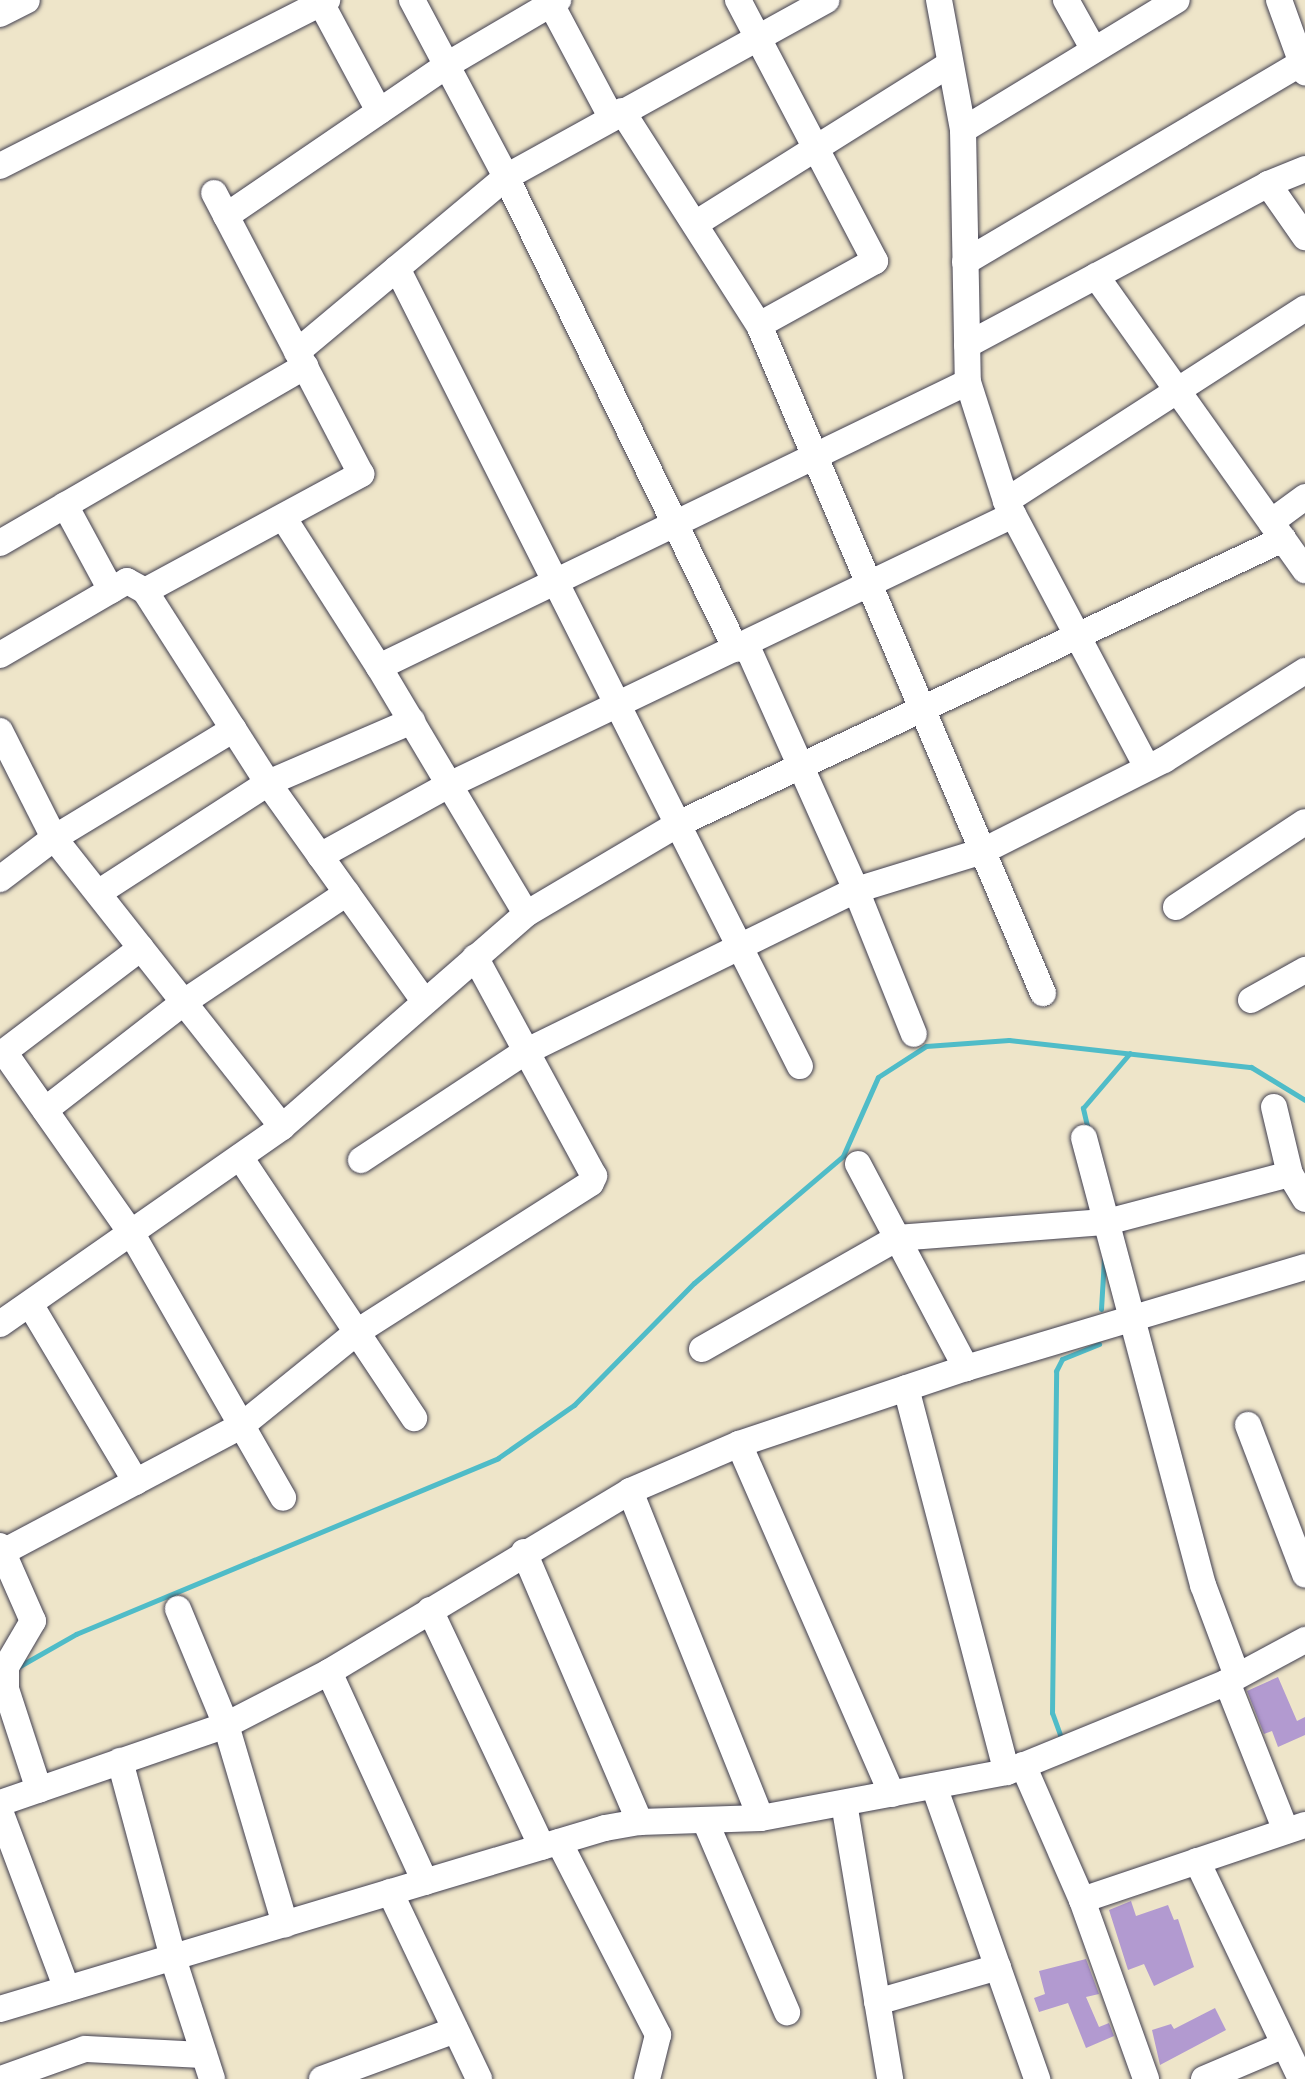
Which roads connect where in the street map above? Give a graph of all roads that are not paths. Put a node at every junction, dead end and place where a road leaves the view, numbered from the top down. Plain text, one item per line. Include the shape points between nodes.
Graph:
1 (27, 0) edge
2 (412, 0) edge
3 (738, 0) edge
4 (826, 0) edge
5 (1066, 0) edge
6 (1177, 0) edge
7 (1279, 0) edge
8 (324, 2) edge
9 (554, 2) edge
10 (945, 3) edge
11 (0, 14) edge
12 (756, 35) junction
13 (1094, 50) junction
14 (950, 64) junction
15 (447, 65) junction
16 (1303, 66) edge
17 (379, 111) junction
18 (617, 114) junction
19 (962, 130) junction
20 (816, 148) junction
21 (0, 166) edge
22 (1305, 169) edge
23 (506, 177) junction
24 (1268, 184) junction
25 (695, 224) junction
26 (1305, 237) edge
27 (965, 262) junction
28 (397, 268) junction
29 (1096, 276) junction
30 (1305, 308) edge
31 (759, 326) junction
32 (967, 345) junction
33 (301, 359) junction
34 (968, 382) junction
35 (1179, 392) junction
36 (814, 454) junction
37 (1305, 497) edge
38 (65, 505) junction
39 (1009, 508) junction
40 (282, 517) junction
41 (674, 523) junction
42 (1277, 531) junction
43 (0, 543) edge
44 (1305, 570) edge
45 (555, 581) junction
46 (869, 584) junction
47 (111, 590) junction
48 (145, 591) junction
49 (1077, 640) junction
50 (741, 647) junction
51 (0, 655) edge
52 (379, 667) junction
53 (1305, 671) edge
54 (619, 707) junction
55 (923, 711) junction
56 (412, 721) junction
57 (234, 730) junction
58 (3, 744) edge
59 (1147, 767) junction
60 (801, 768) junction
61 (268, 783) junction
62 (447, 786) junction
63 (1305, 822) edge
64 (678, 824) junction
65 (54, 838) junction
66 (983, 851) junction
67 (320, 856) junction
68 (0, 879) edge
69 (856, 890) junction
70 (98, 893) junction
71 (347, 893) junction
72 (1176, 907) dead end
73 (526, 914) junction
74 (141, 948) junction
75 (741, 949) junction
76 (475, 957) junction
77 (1305, 970) edge
78 (1043, 993) dead end
79 (1251, 1000) dead end
80 (184, 1002) junction
81 (425, 1002) junction
82 (914, 1034) dead end
83 (525, 1052) junction
84 (2, 1053) edge
85 (800, 1066) dead end
86 (1273, 1107) dead end
87 (45, 1110) junction
88 (282, 1127) junction
89 (1084, 1138) dead end
90 (240, 1157) junction
91 (361, 1160) dead end
92 (858, 1164) dead end
93 (1290, 1174) junction
94 (1305, 1199) edge
95 (1107, 1222) junction
96 (132, 1234) junction
97 (897, 1238) junction
98 (1305, 1267) edge
99 (30, 1304) junction
100 (1132, 1316) junction
101 (0, 1324) edge
102 (357, 1332) junction
103 (702, 1349) dead end
104 (966, 1367) junction
105 (906, 1388) junction
106 (414, 1418) dead end
107 (1248, 1425) dead end
108 (242, 1426) junction
109 (739, 1444) junction
110 (136, 1482) junction
111 (630, 1491) junction
112 (283, 1498) dead end
113 (1, 1549) edge
114 (524, 1552) junction
115 (1305, 1574) edge
116 (178, 1609) dead end
117 (430, 1610) junction
118 (1305, 1640) edge
119 (329, 1672) junction
120 (1232, 1679) junction
121 (226, 1725) junction
122 (120, 1761) junction
123 (1015, 1769) junction
124 (934, 1786) junction
125 (39, 1790) junction
126 (892, 1794) junction
127 (0, 1803) edge
128 (844, 1803) junction
129 (0, 1811) edge
130 (761, 1818) junction
131 (640, 1822) junction
132 (706, 1823) junction
133 (1295, 1828) edge
134 (551, 1844) junction
135 (1197, 1861) junction
136 (425, 1882) junction
137 (390, 1892) junction
138 (1082, 1900) junction
139 (285, 1924) junction
140 (173, 1958) junction
141 (998, 1967) junction
142 (67, 1989) junction
143 (877, 2002) junction
144 (0, 2009) edge
145 (787, 2012) dead end
146 (455, 2030) junction
147 (1284, 2045) junction
148 (208, 2067) edge
149 (1, 2079) edge
150 (322, 2079) edge
151 (479, 2079) edge
152 (647, 2079) edge
153 (890, 2079) edge
154 (1037, 2079) edge
155 (1146, 2079) edge
156 (1205, 2079) edge
157 (1301, 2079) edge

1 - 11 street
2 - 15 street
3 - 12 street
4 - 12 street
5 - 13 street
6 - 13 street
7 - 16 street
8 - 17 street
8 - 21 street
9 - 15 street
9 - 18 street
10 - 14 street
12 - 18 street
12 - 20 street
13 - 19 street
14 - 19 street
14 - 20 street
15 - 17 street
15 - 23 street
16 - 27 street
17 - 33 street via 220,204
18 - 23 street
18 - 25 street
19 - 27 street
20 - 25 street
20 - 31 street via 875,261
22 - 24 street
23 - 28 street
23 - 41 street
24 - 26 street
24 - 29 street
25 - 31 street
27 - 32 street
28 - 33 street
28 - 45 street
29 - 32 street
29 - 35 street
30 - 35 street
31 - 36 street
32 - 34 street
33 - 38 street
33 - 40 street via 361,474
34 - 36 street
34 - 39 street
35 - 39 street
35 - 42 street
36 - 41 street
36 - 46 street
37 - 42 street
38 - 43 street
38 - 47 street
39 - 46 street
39 - 49 street
40 - 48 street
40 - 52 street
41 - 45 street
41 - 50 street
42 - 44 street
42 - 49 street
45 - 52 street
45 - 54 street
46 - 50 street
46 - 55 street
47 - 48 street via 127,581
47 - 51 street
48 - 57 street
49 - 55 street
49 - 59 street
50 - 54 street
50 - 60 street
52 - 56 street
53 - 59 street
54 - 62 street
54 - 64 street
55 - 60 street
55 - 66 street
56 - 61 street
56 - 62 street
57 - 61 street
57 - 65 street
58 - 65 street
59 - 66 street
60 - 64 street
60 - 69 street
61 - 67 street
61 - 70 street
62 - 67 street
62 - 73 street
63 - 72 street
64 - 73 street
64 - 75 street
65 - 68 street
65 - 70 street
66 - 69 street
66 - 78 street
67 - 71 street
69 - 75 street
69 - 82 street
70 - 74 street
71 - 80 street
71 - 81 street
73 - 76 street
74 - 80 street
74 - 84 street
75 - 83 street
75 - 85 street
76 - 81 street
76 - 83 street
77 - 79 street
80 - 87 street
80 - 88 street
81 - 88 street
83 - 91 street
83 - 102 street via 593,1180
84 - 87 street
86 - 93 street
87 - 96 street
88 - 90 street
89 - 95 street
90 - 96 street
90 - 102 street
92 - 97 street
93 - 94 street
93 - 95 street
95 - 97 street
95 - 100 street
96 - 99 street
96 - 108 street
97 - 103 street
97 - 104 street
98 - 100 street
99 - 101 street
99 - 110 street
100 - 104 street
100 - 120 street
102 - 106 street
102 - 108 street
104 - 105 street
105 - 109 street
105 - 123 street
107 - 115 street
108 - 110 street
108 - 112 street
109 - 111 street
109 - 126 street
110 - 113 street
111 - 114 street
111 - 130 street
113 - 125 street via 33,1621 6,1678
114 - 117 street
114 - 131 street
116 - 121 street
117 - 119 street
117 - 134 street
118 - 120 street
119 - 121 street
119 - 136 street
120 - 123 street
120 - 133 street
121 - 122 street
121 - 139 street
122 - 125 street
122 - 140 street
123 - 124 street
123 - 138 street
124 - 126 street
124 - 141 street
125 - 127 street
126 - 128 street
128 - 130 street
128 - 143 street
129 - 142 street
130 - 132 street
131 - 132 street
131 - 134 street
132 - 145 street
133 - 135 street
134 - 136 street
134 - 152 street via 658,2035
135 - 138 street
135 - 147 street
136 - 137 street
137 - 139 street
137 - 146 street
138 - 155 street
139 - 140 street
140 - 142 street
140 - 148 street
141 - 143 street
141 - 154 street
142 - 144 street
143 - 153 street
146 - 150 street
146 - 151 street
147 - 156 street
147 - 157 street
148 - 149 street via 85,2049

